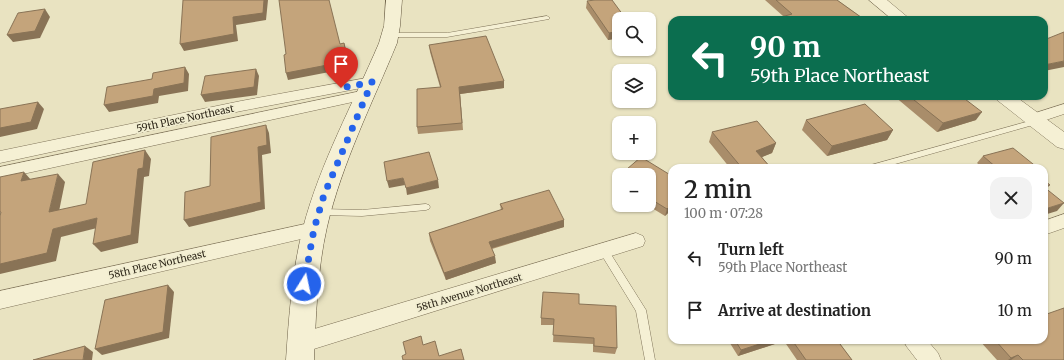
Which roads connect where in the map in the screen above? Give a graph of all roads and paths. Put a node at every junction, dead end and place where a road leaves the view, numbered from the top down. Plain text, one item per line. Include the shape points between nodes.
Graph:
1 (394, 0) edge
2 (877, 0) edge
3 (898, 16) edge
4 (547, 18) dead end
5 (390, 34) junction
6 (369, 88) junction
7 (1008, 100) edge
8 (1064, 109) edge
9 (1035, 120) junction
10 (1064, 142) edge
11 (0, 158) edge
12 (885, 164) edge
13 (0, 173) edge
14 (426, 207) dead end
15 (317, 221) junction
16 (1064, 221) edge
17 (1048, 227) edge
18 (636, 241) dead end
19 (604, 251) junction
20 (0, 300) edge
21 (917, 344) edge
22 (301, 351) edge
23 (650, 360) edge
24 (930, 360) edge

1 - 5 main road
2 - 3 street
4 - 5 lane via 447,35
5 - 6 main road
6 - 11 street, 59th Place Northeast via 241,106
6 - 13 street, 59th Place Northeast
6 - 15 main road via 337,161
7 - 9 street
8 - 9 street
9 - 10 street
9 - 12 lane
14 - 15 lane via 362,213
15 - 20 street, 58th Place Northeast
15 - 22 main road via 304,284
16 - 17 street
18 - 19 street, 58th Avenue Northeast
19 - 22 street, 58th Avenue Northeast
19 - 23 lane via 641,310
21 - 24 street

